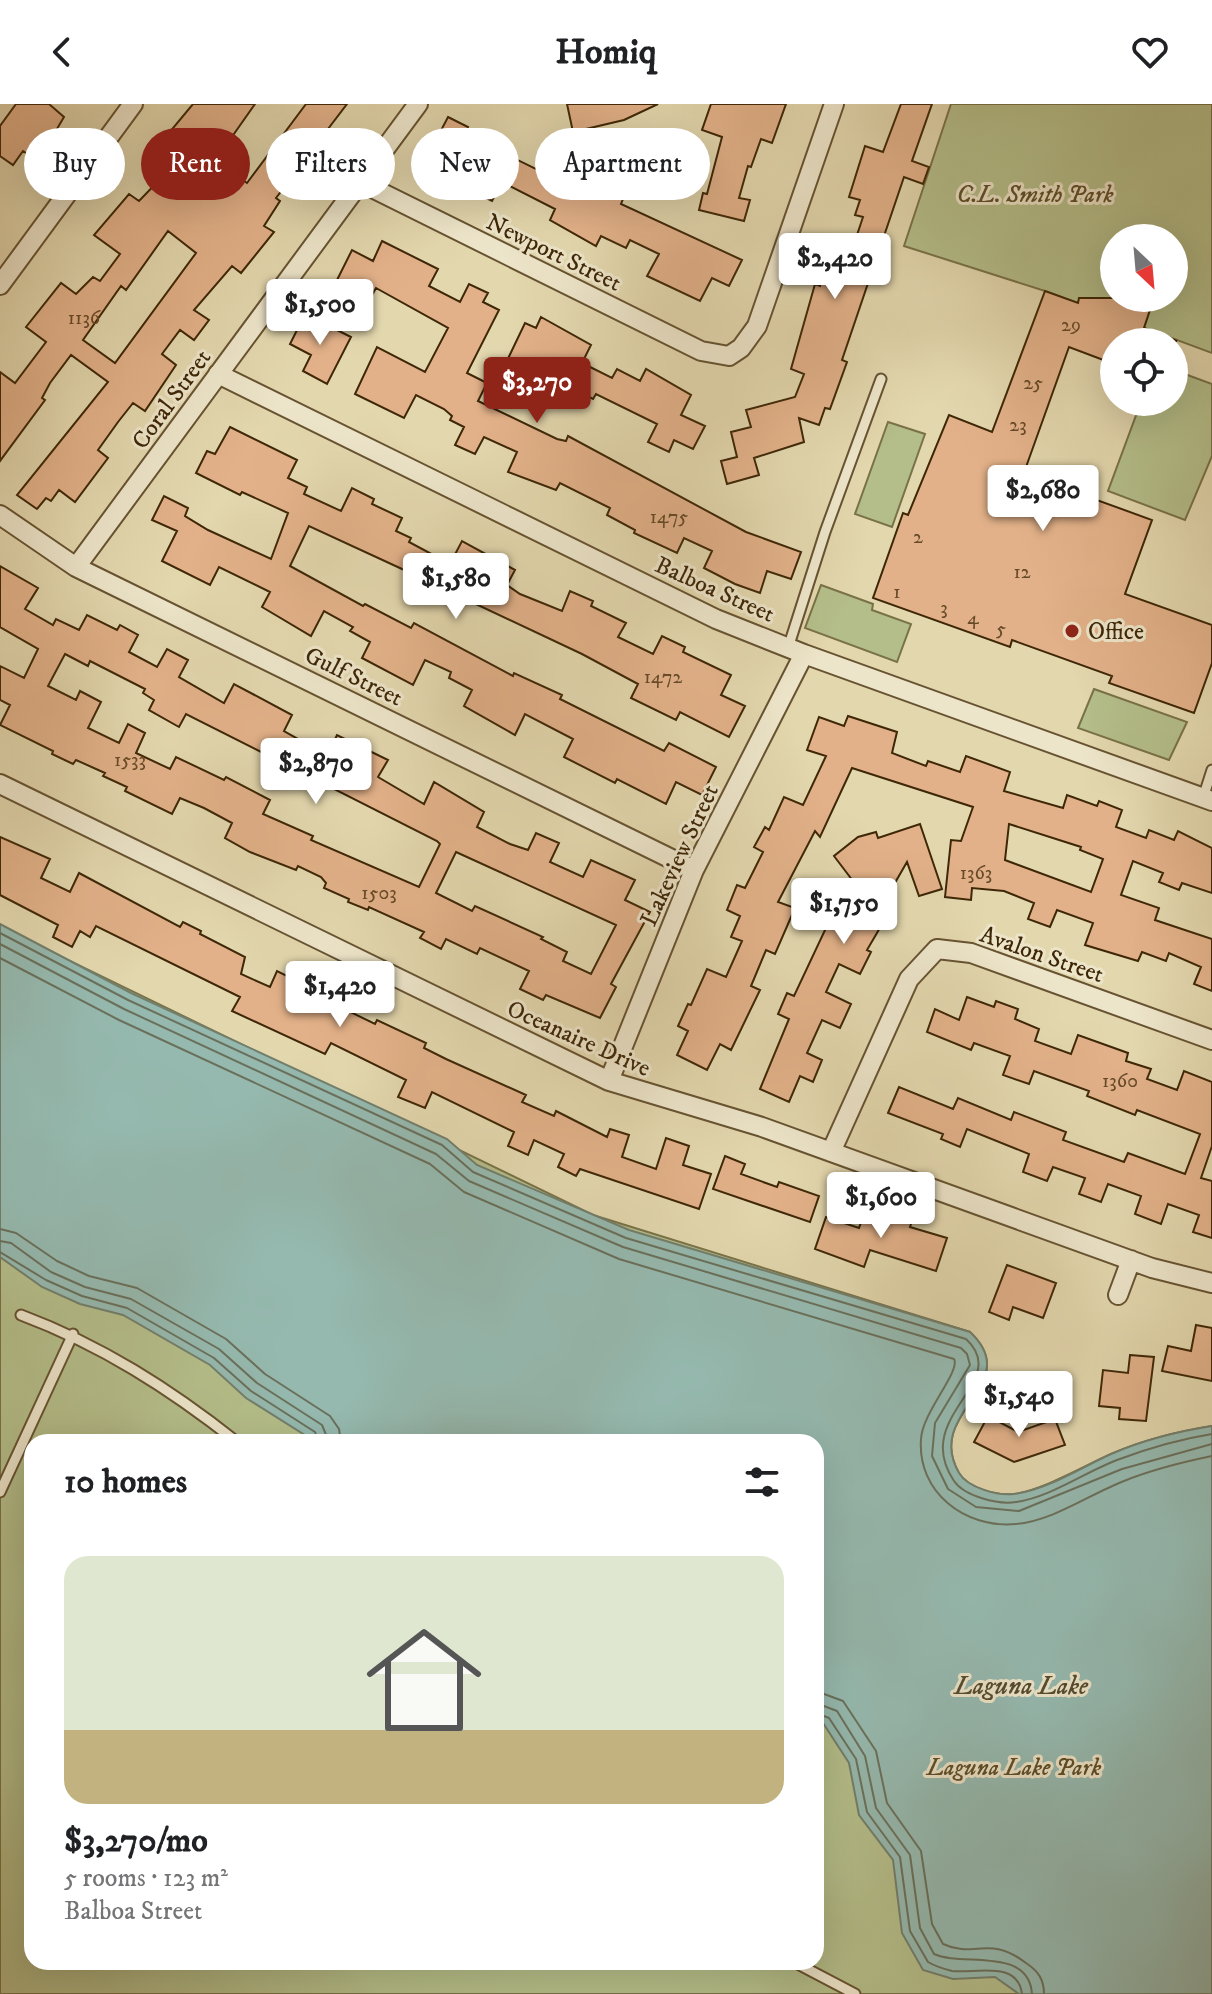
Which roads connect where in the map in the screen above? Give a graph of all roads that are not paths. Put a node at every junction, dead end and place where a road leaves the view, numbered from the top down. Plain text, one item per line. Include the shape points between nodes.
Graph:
1 (133, 104) edge
2 (418, 104) edge
3 (834, 104) edge
4 (395, 135) edge
5 (395, 199) edge
6 (347, 200) edge
7 (0, 285) edge
8 (218, 374) junction
9 (881, 379) dead end
10 (0, 515) edge
11 (76, 567) junction
12 (796, 651) junction
13 (1212, 770) edge
14 (0, 784) edge
15 (1208, 799) edge
16 (694, 870) junction
17 (1212, 1040) edge
18 (609, 1081) junction
19 (831, 1152) junction
20 (1131, 1260) junction
21 (1212, 1283) edge
22 (1118, 1295) dead end
23 (21, 1315) dead end
24 (73, 1334) junction
25 (27, 1434) edge
26 (227, 1434) edge
27 (24, 1440) edge
28 (0, 1492) edge
29 (809, 1970) edge
30 (855, 1994) edge

1 - 7 street
2 - 4 street, Coral Street
3 - 5 street, Newport Street via 757,326 729,356 701,351
6 - 8 street, Coral Street
8 - 11 street, Coral Street
8 - 12 street, Balboa Street via 716,619
9 - 12 lane via 825,532
10 - 11 street, Gulf Street
11 - 16 street, Gulf Street
12 - 15 street, Balboa Street
12 - 16 street, Lakeview Street
13 - 15 lane
14 - 18 street, Oceanaire Drive
16 - 18 street, Lakeview Street
17 - 19 street, Avalon Street via 971,953 937,949 909,979
18 - 19 street, Oceanaire Drive
19 - 20 street, Oceanaire Drive
20 - 21 street, Oceanaire Drive
20 - 22 street
23 - 24 lane
24 - 25 lane
24 - 26 lane via 182,1399
27 - 28 lane
29 - 30 lane

